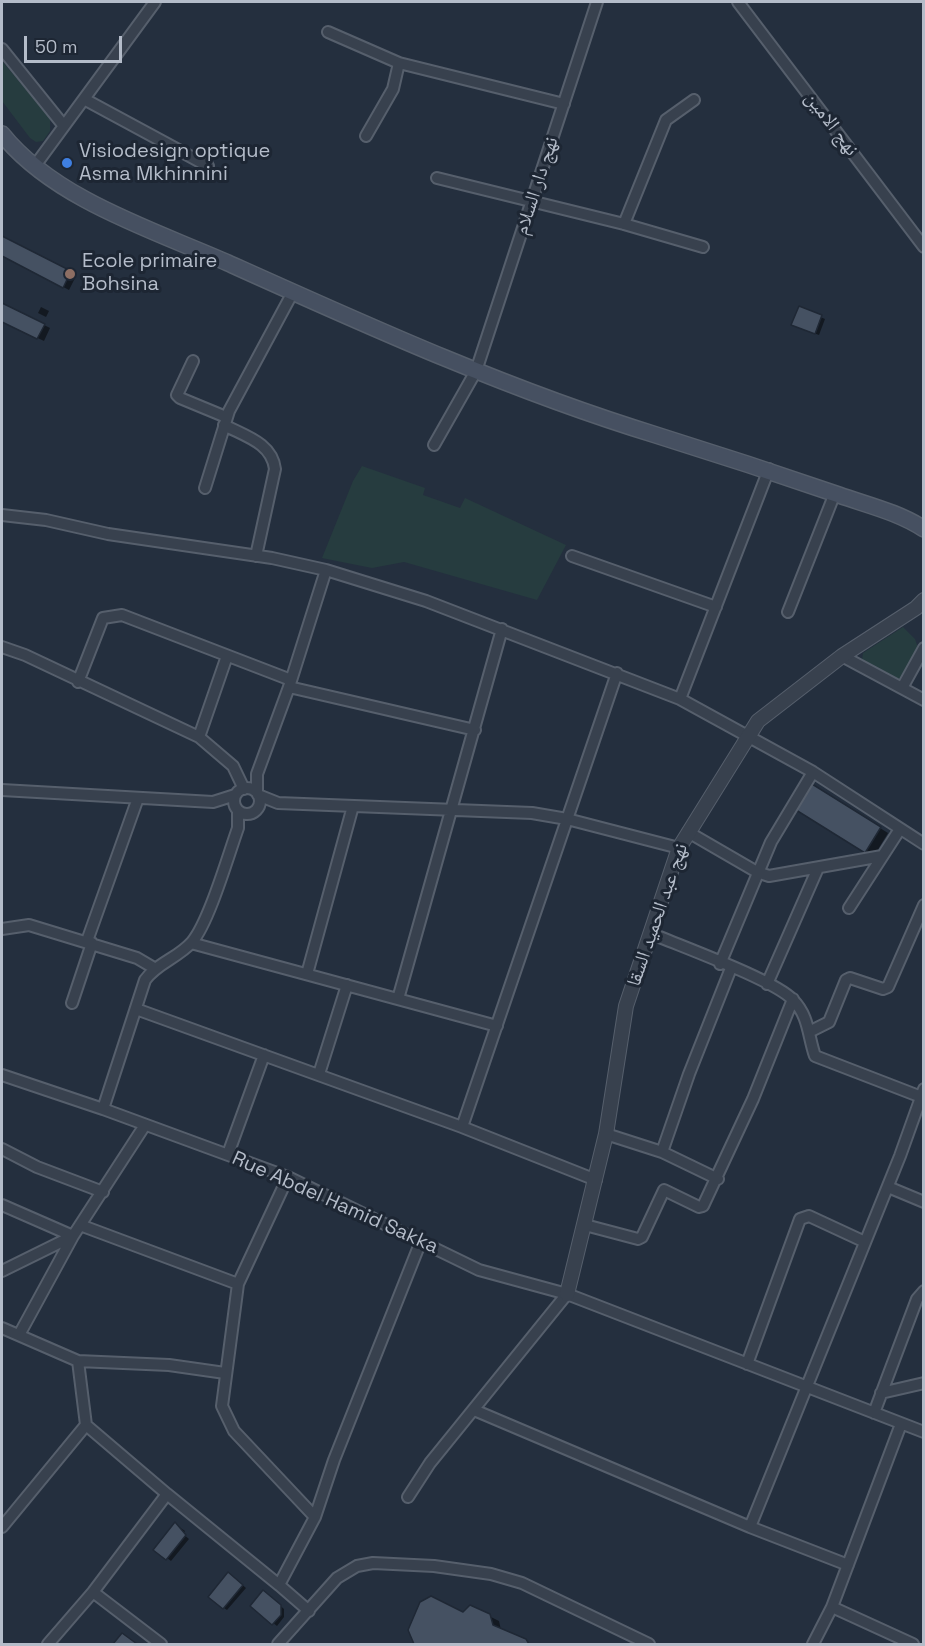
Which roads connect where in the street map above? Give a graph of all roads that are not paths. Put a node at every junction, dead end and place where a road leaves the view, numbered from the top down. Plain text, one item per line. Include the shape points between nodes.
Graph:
1 (155, 2) edge
2 (597, 2) edge
3 (738, 2) edge
4 (328, 32) dead end
5 (2, 49) edge
6 (399, 63) junction
7 (84, 99) junction
8 (694, 100) dead end
9 (564, 104) junction
10 (64, 126) junction
11 (366, 136) dead end
12 (4, 141) edge
13 (208, 166) dead end
14 (34, 167) junction
15 (436, 178) dead end
16 (532, 202) junction
17 (624, 224) junction
18 (703, 247) dead end
19 (924, 247) edge
20 (293, 292) junction
21 (193, 361) dead end
22 (476, 371) junction
23 (225, 421) junction
24 (434, 445) dead end
25 (769, 469) junction
26 (205, 488) dead end
27 (835, 493) junction
28 (894, 514) junction
29 (2, 515) edge
30 (924, 519) edge
31 (924, 529) edge
32 (256, 556) junction
33 (572, 556) dead end
34 (326, 570) junction
35 (924, 600) edge
36 (716, 607) junction
37 (788, 612) dead end
38 (502, 629) junction
39 (2, 647) edge
40 (924, 648) edge
41 (227, 656) junction
42 (842, 656) junction
43 (617, 673) junction
44 (78, 682) junction
45 (290, 683) junction
46 (902, 688) junction
47 (680, 699) junction
48 (924, 700) edge
49 (475, 730) junction
50 (748, 734) junction
51 (199, 737) junction
52 (813, 772) junction
53 (2, 790) edge
54 (248, 792) junction
55 (138, 798) junction
56 (213, 802) junction
57 (279, 803) junction
58 (353, 806) junction
59 (452, 809) junction
60 (237, 810) junction
61 (252, 813) junction
62 (567, 819) junction
63 (238, 828) junction
64 (900, 829) junction
65 (688, 832) junction
66 (924, 844) edge
67 (679, 848) junction
68 (882, 856) junction
69 (818, 868) junction
70 (757, 872) junction
71 (924, 905) edge
72 (849, 908) dead end
73 (2, 929) edge
74 (650, 933) junction
75 (89, 942) junction
76 (191, 943) junction
77 (725, 966) junction
78 (154, 968) junction
79 (307, 974) junction
80 (767, 984) junction
81 (347, 986) junction
82 (398, 999) junction
83 (793, 999) junction
84 (72, 1003) dead end
85 (136, 1009) junction
86 (497, 1026) junction
87 (810, 1032) junction
88 (264, 1054) junction
89 (319, 1074) junction
90 (2, 1076) edge
91 (922, 1095) edge
92 (103, 1109) junction
93 (145, 1125) junction
94 (462, 1127) junction
95 (606, 1134) junction
96 (2, 1149) edge
97 (662, 1152) junction
98 (228, 1154) junction
99 (288, 1177) junction
100 (717, 1179) junction
101 (596, 1180) junction
102 (888, 1187) junction
103 (103, 1192) junction
104 (924, 1203) edge
105 (2, 1205) edge
106 (80, 1225) junction
107 (585, 1225) junction
108 (73, 1236) junction
109 (421, 1241) junction
110 (865, 1242) junction
111 (2, 1271) edge
112 (238, 1284) junction
113 (924, 1291) edge
114 (567, 1294) junction
115 (2, 1328) edge
116 (19, 1335) junction
117 (78, 1361) junction
118 (747, 1364) junction
119 (225, 1373) junction
120 (924, 1383) edge
121 (807, 1387) junction
122 (881, 1393) junction
123 (474, 1410) junction
124 (874, 1413) junction
125 (902, 1424) junction
126 (86, 1425) junction
127 (924, 1432) edge
128 (167, 1494) junction
129 (408, 1497) dead end
130 (315, 1517) junction
131 (2, 1527) edge
132 (750, 1527) junction
133 (848, 1565) junction
134 (279, 1585) junction
135 (93, 1592) junction
136 (832, 1607) junction
137 (309, 1611) junction
138 (48, 1644) edge
139 (161, 1644) edge
140 (278, 1644) edge
141 (649, 1644) edge
142 (813, 1644) edge
143 (914, 1644) edge

1 - 7 street
2 - 9 street, نهج دار السلام
3 - 19 street, نهج الامين
4 - 6 street
5 - 10 street
6 - 9 street
6 - 11 street via 393,89
7 - 10 street
7 - 13 street
8 - 17 street via 666,120
9 - 16 street, نهج دار السلام
10 - 14 street
12 - 14 main road
14 - 20 main road via 107,209
15 - 16 street
16 - 17 street
16 - 22 street, نهج دار السلام
17 - 18 street
20 - 22 main road
20 - 23 street
21 - 23 street via 177,395
22 - 24 street, نهج دار السلام
22 - 25 main road via 652,434
23 - 26 street
23 - 32 street via 274,456 275,469
25 - 27 main road
25 - 36 street
27 - 28 main road
27 - 37 street
28 - 30 main road
28 - 31 main road
29 - 32 street
32 - 34 street
33 - 36 street
34 - 38 street via 384,586
34 - 45 street
35 - 42 street, نهج عبد الحميد السقا
36 - 47 street
38 - 43 street
38 - 49 street
39 - 44 street
40 - 46 street
41 - 44 street via 122,615 111,616 103,618
41 - 45 street
41 - 51 street
42 - 46 street
42 - 50 street, نهج عبد الحميد السقا via 769,710
43 - 47 street
43 - 62 street
44 - 51 street
45 - 49 street
45 - 54 street
46 - 48 street
47 - 50 street
49 - 59 street
50 - 52 street
50 - 65 street, نهج عبد الحميد السقا
51 - 54 street via 233,766
52 - 64 street
52 - 70 street
53 - 55 street
54 - 56 street
54 - 57 street
54 - 60 street via 234,804
54 - 61 street via 260,803
55 - 56 street
55 - 75 street
56 - 60 street
57 - 58 street
57 - 61 street
58 - 59 street
58 - 79 street
59 - 62 street
59 - 82 street
60 - 61 street
60 - 63 street
61 - 63 street
62 - 67 street
62 - 86 street
63 - 76 street via 200,932
64 - 66 street
64 - 68 street
65 - 67 street, نهج عبد الحميد السقا
65 - 70 street
67 - 74 street, نهج عبد الحميد السقا
68 - 69 street
68 - 72 street
69 - 70 street via 769,876
69 - 80 street
70 - 77 street
71 - 87 street via 888,987 846,980 829,1023
73 - 75 street via 28,925
74 - 77 street
74 - 95 street, نهج عبد الحميد السقا via 626,1006
75 - 78 street
75 - 84 street
76 - 78 street
76 - 79 street
77 - 80 street
77 - 97 street
78 - 85 street via 145,980
79 - 81 street
80 - 83 street
81 - 82 street
81 - 89 street
82 - 86 street
83 - 87 street
83 - 100 street
85 - 88 street
85 - 92 street
86 - 94 street
87 - 91 street via 815,1056
88 - 89 street
88 - 98 street
89 - 94 street
90 - 92 street, Rue Abdel Hamid Sakka
91 - 102 street
92 - 93 street, Rue Abdel Hamid Sakka
93 - 98 street, Rue Abdel Hamid Sakka
93 - 103 street
94 - 101 street
95 - 97 street
95 - 101 street, نهج عبد الحميد السقا
96 - 103 street
97 - 100 street
98 - 99 street, Rue Abdel Hamid Sakka
99 - 109 street, Rue Abdel Hamid Sakka
99 - 112 street
100 - 107 street via 706,1202 699,1207 664,1190 640,1239
101 - 107 street, نهج عبد الحميد السقا
102 - 104 street
102 - 110 street
103 - 106 street
105 - 108 street
106 - 108 street
106 - 112 street
107 - 114 street, نهج عبد الحميد السقا
108 - 111 street
108 - 116 street
109 - 114 street, Rue Abdel Hamid Sakka via 479,1270
109 - 130 street
110 - 118 street via 809,1216 800,1219
110 - 121 street
112 - 119 street
113 - 122 street via 917,1299
114 - 118 street, Rue Abdel Hamid Sakka
114 - 123 street
115 - 116 street
116 - 117 street
117 - 119 street via 169,1365
117 - 126 street
118 - 121 street, Rue Abdel Hamid Sakka
119 - 130 street via 222,1406 226,1419
120 - 122 street
121 - 124 street, Rue Abdel Hamid Sakka
121 - 132 street
122 - 124 street
123 - 129 street via 430,1463
123 - 132 street
124 - 125 street, Rue Abdel Hamid Sakka
125 - 127 street, Rue Abdel Hamid Sakka
125 - 133 street
126 - 128 street
126 - 131 street
128 - 134 street
128 - 135 street
130 - 134 street
132 - 133 street
133 - 136 street
134 - 137 street
135 - 138 street
135 - 139 street
136 - 142 street
136 - 143 street
137 - 140 street
137 - 141 street via 337,1578 357,1566 434,1566 522,1583

